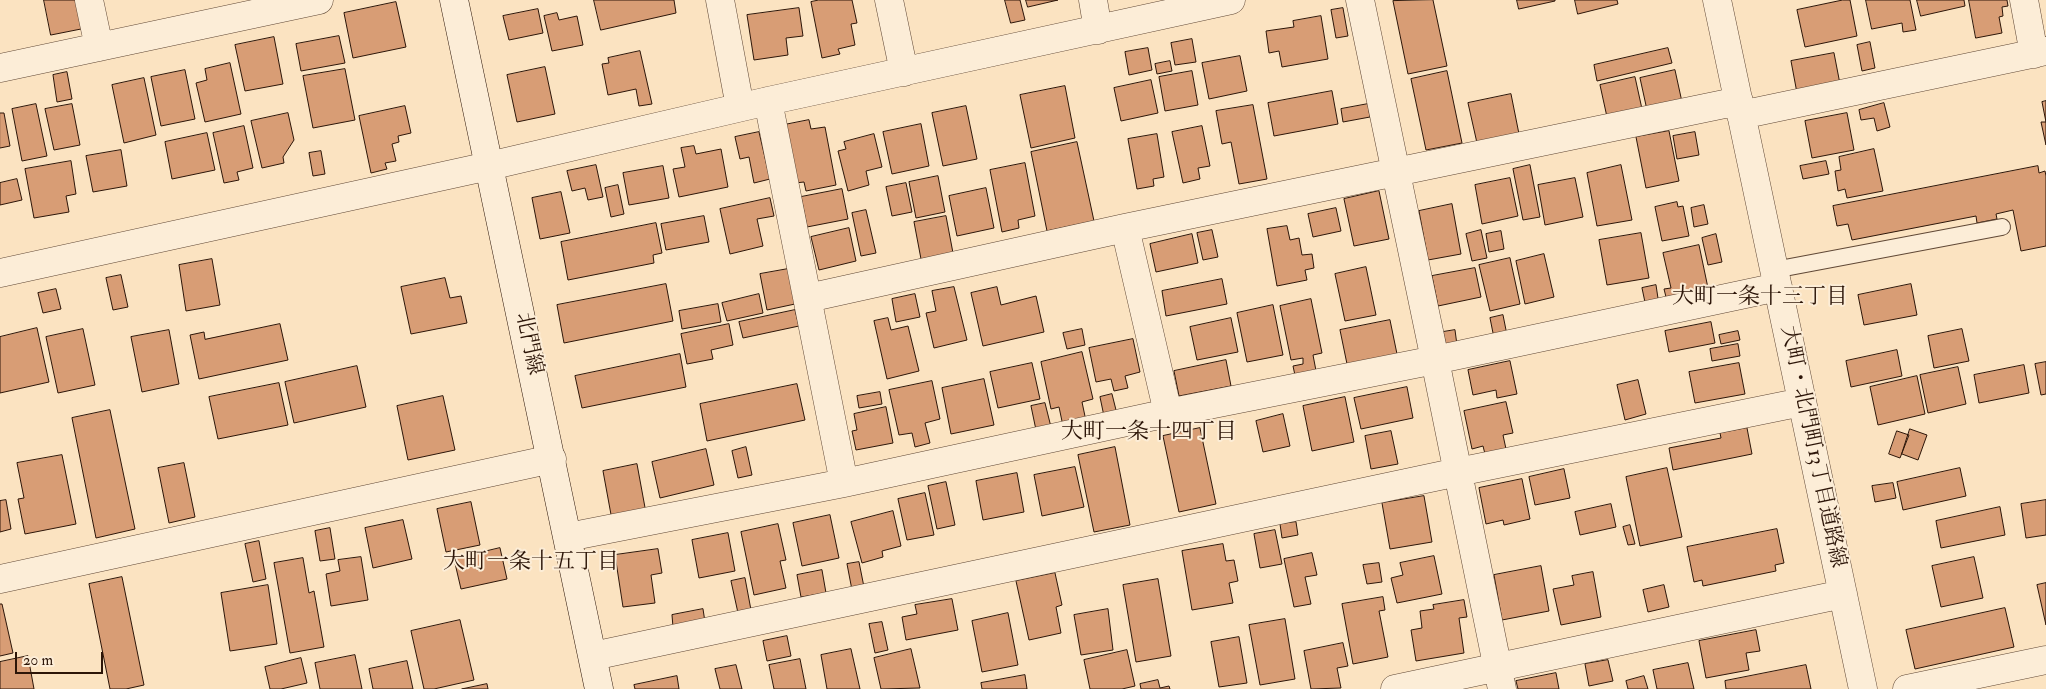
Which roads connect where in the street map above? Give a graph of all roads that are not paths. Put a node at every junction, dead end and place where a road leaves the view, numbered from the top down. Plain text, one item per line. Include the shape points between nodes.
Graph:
1 (89, 0) edge
2 (320, 0) edge
3 (454, 0) edge
4 (720, 0) edge
5 (889, 0) edge
6 (1092, 0) edge
7 (1231, 0) edge
8 (1360, 0) edge
9 (1717, 0) edge
10 (2024, 0) edge
11 (250, 7) edge
12 (1098, 30) junction
13 (99, 47) junction
14 (2040, 52) edge
15 (0, 68) edge
16 (904, 72) junction
17 (768, 100) junction
18 (740, 107) junction
19 (1740, 108) junction
20 (489, 166) junction
21 (1396, 173) junction
22 (2002, 227) dead end
23 (1125, 228) junction
24 (0, 273) edge
25 (1776, 279) junction
26 (808, 298) junction
27 (1435, 360) junction
28 (1802, 402) junction
29 (1168, 413) junction
30 (552, 460) junction
31 (1458, 472) junction
32 (844, 483) junction
33 (568, 538) junction
34 (0, 579) edge
35 (1843, 594) junction
36 (592, 656) junction
37 (2046, 660) edge
38 (1500, 678) edge
39 (600, 689) edge
40 (1395, 689) edge
41 (1863, 689) edge
42 (1907, 689) edge

1 - 13 street
2 - 11 street
3 - 20 street, 北門線
4 - 18 street
5 - 16 street
6 - 12 street
7 - 12 street
8 - 21 street
9 - 19 street, 大町・北門町13丁目道路線
10 - 14 street
11 - 13 street
12 - 16 street
13 - 15 street
14 - 19 street
16 - 17 street
17 - 18 street
17 - 26 street
18 - 20 street
19 - 21 street
19 - 25 street, 大町・北門町13丁目道路線
20 - 24 street
20 - 30 street, 北門線
21 - 23 street
21 - 27 street
22 - 25 lane
23 - 26 street
23 - 29 street
25 - 27 street
25 - 28 street, 大町・北門町13丁目道路線
26 - 32 street
27 - 29 street
27 - 31 street
28 - 31 street
28 - 35 street, 大町・北門町13丁目道路線
29 - 32 street
30 - 33 street, 北門線
30 - 34 street
31 - 36 street
31 - 38 street
32 - 33 street
33 - 36 street, 北門線
35 - 38 street
35 - 41 street, 大町・北門町13丁目道路線
36 - 39 street, 北門線
37 - 42 street
38 - 40 street

